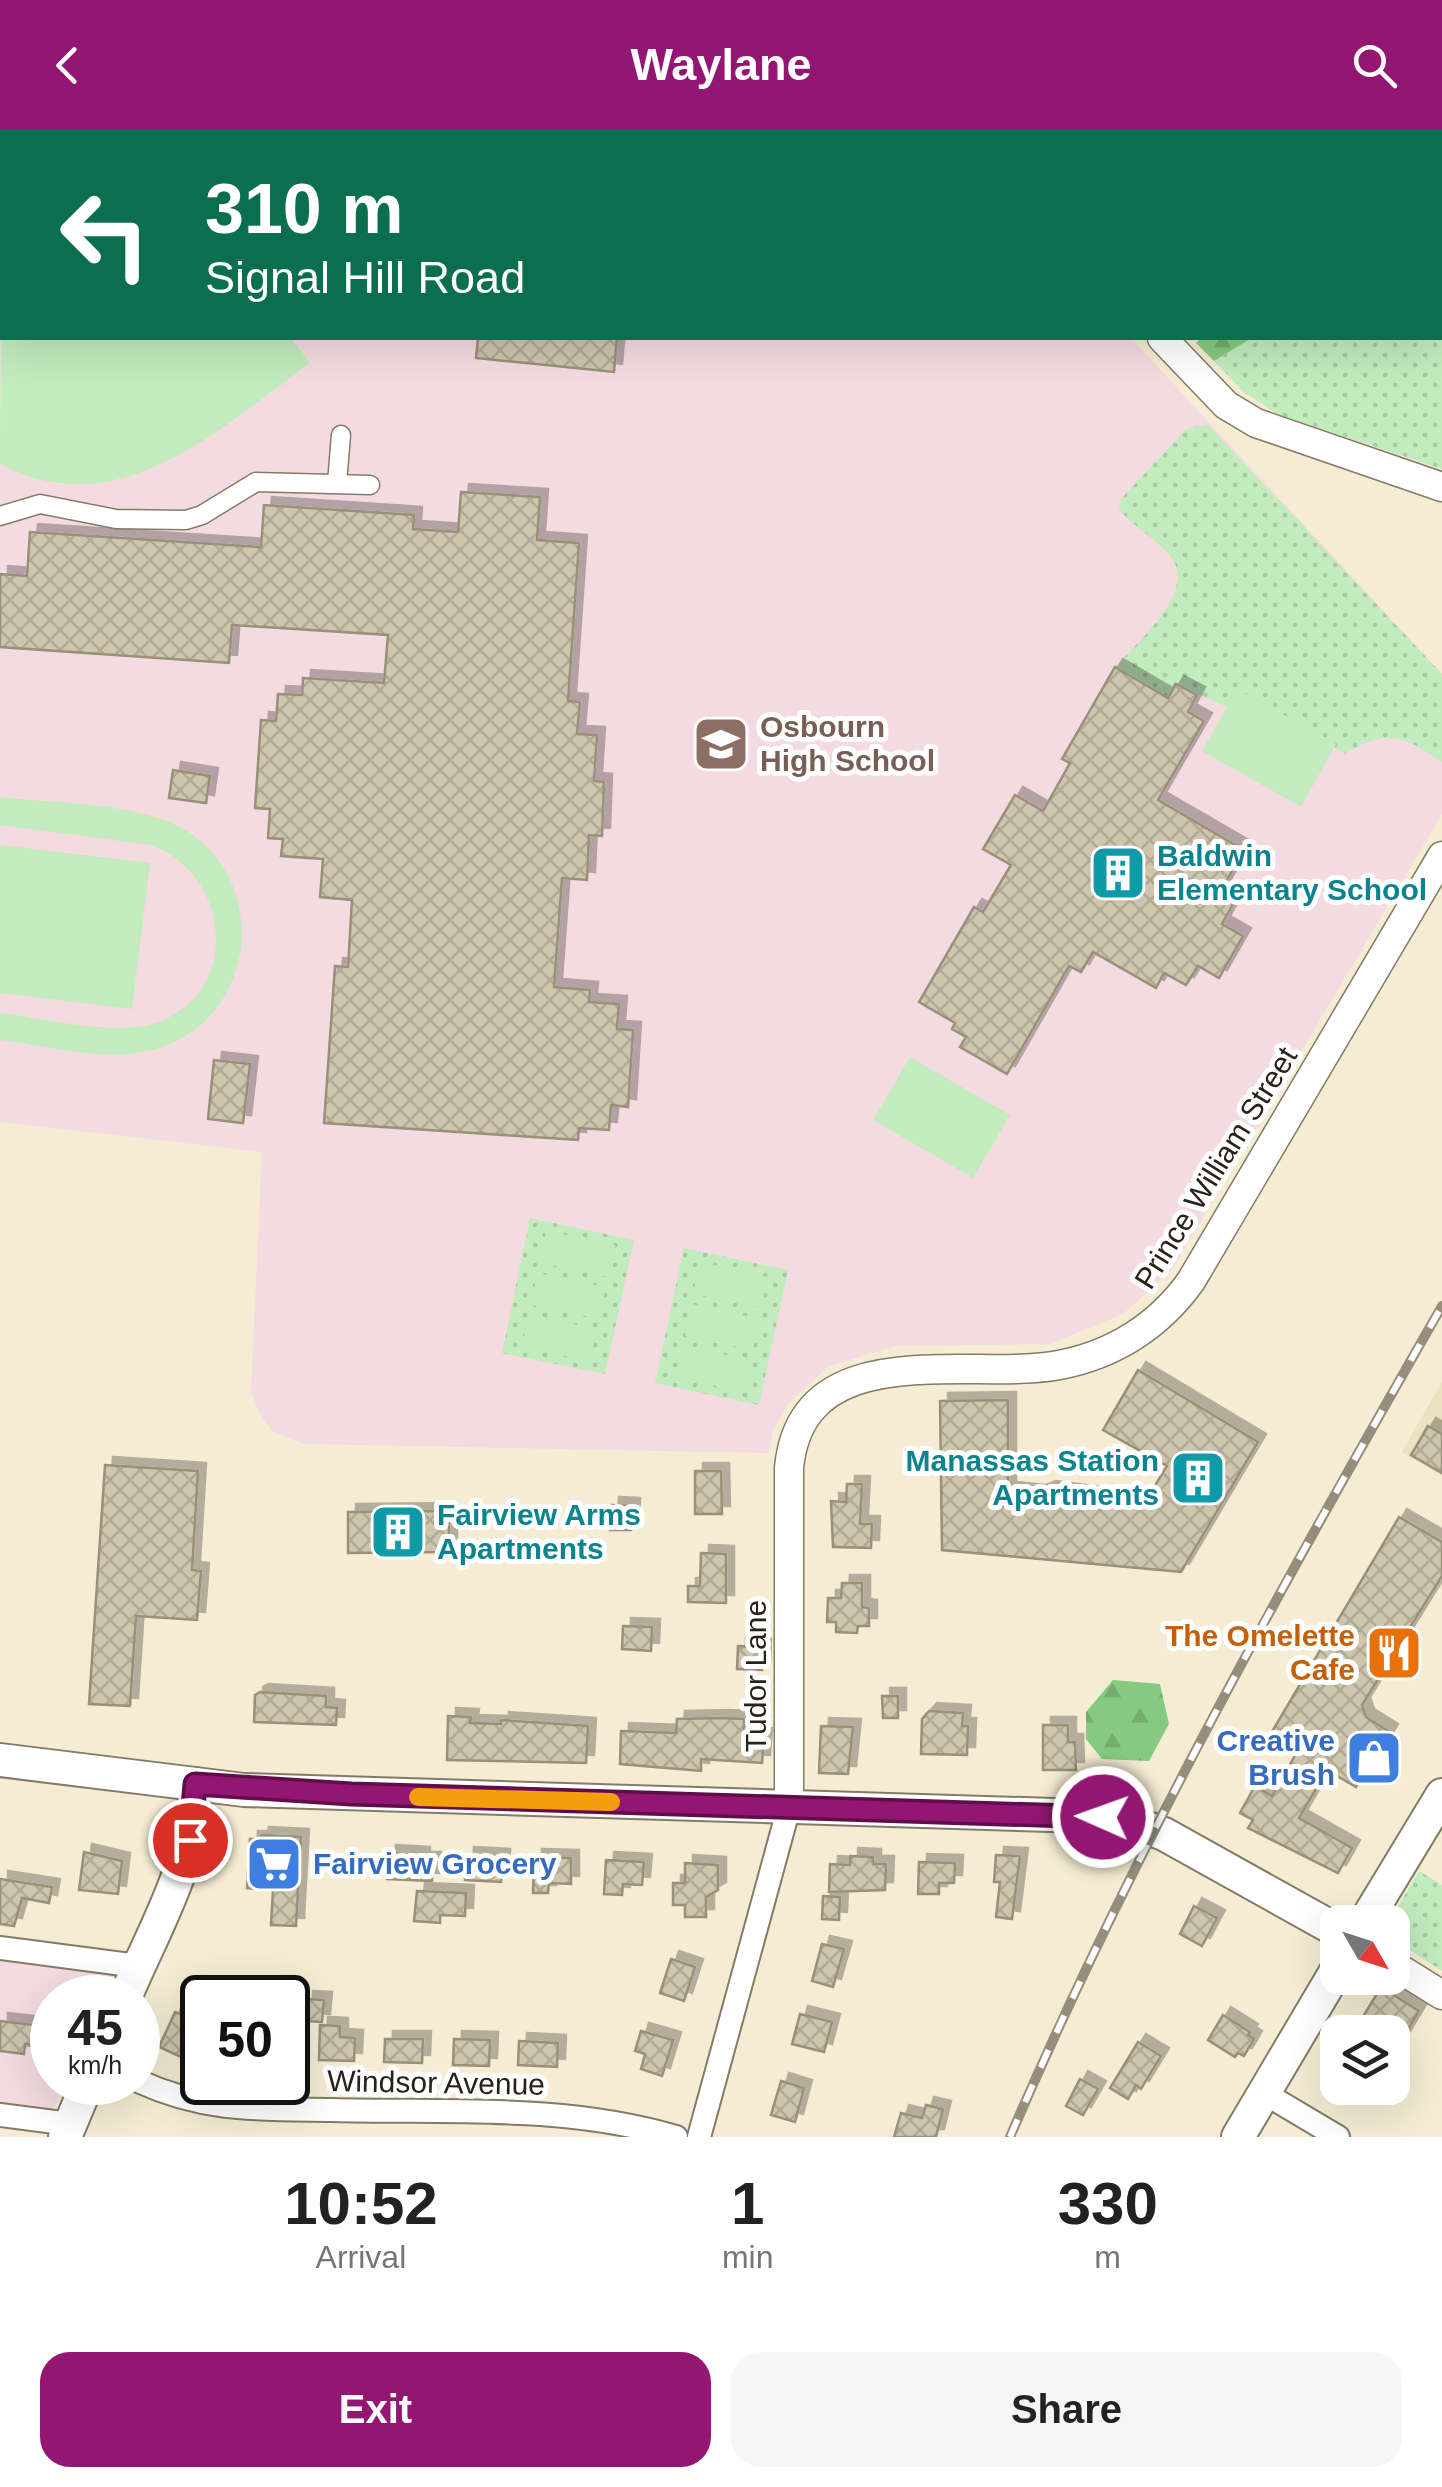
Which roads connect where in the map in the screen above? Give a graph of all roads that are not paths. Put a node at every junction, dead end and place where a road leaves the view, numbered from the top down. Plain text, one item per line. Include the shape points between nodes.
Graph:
1 (1164, 340) edge
2 (341, 435) dead end
3 (338, 483) junction
4 (370, 485) dead end
5 (1442, 487) edge
6 (0, 516) edge
7 (1442, 856) edge
8 (831, 1396) joint
9 (0, 1760) edge
10 (195, 1784) junction
11 (1442, 1795) edge
12 (789, 1807) junction
13 (1374, 1905) edge
14 (1320, 1921) edge
15 (0, 1948) edge
16 (138, 1966) junction
17 (134, 1975) edge
18 (1410, 1975) edge
19 (1322, 1995) edge
20 (1442, 1995) edge
21 (160, 2089) edge
22 (1264, 2094) junction
23 (78, 2105) edge
24 (0, 2116) edge
25 (68, 2130) edge
26 (676, 2137) edge
27 (698, 2137) edge
28 (1238, 2137) edge
29 (1338, 2137) edge

1 - 5 street via 1226,405 1256,423
2 - 3 street
3 - 4 street
3 - 6 street via 256,482 186,520 116,519 40,504
7 - 8 street, Prince William Street via 1191,1281 1153,1324 1116,1347 1065,1364 895,1370 864,1376
8 - 12 street, Tudor Lane via 803,1424 789,1468
9 - 10 main road
10 - 12 main road
10 - 16 main road via 186,1857
11 - 13 main road
12 - 14 main road via 1117,1817 1164,1834
12 - 27 street, Tudor Lane
15 - 16 street
16 - 17 main road
18 - 20 street
19 - 22 main road
21 - 26 street, Windsor Avenue via 203,2106 553,2115
22 - 28 main road
22 - 29 street
23 - 25 main road
24 - 25 street

